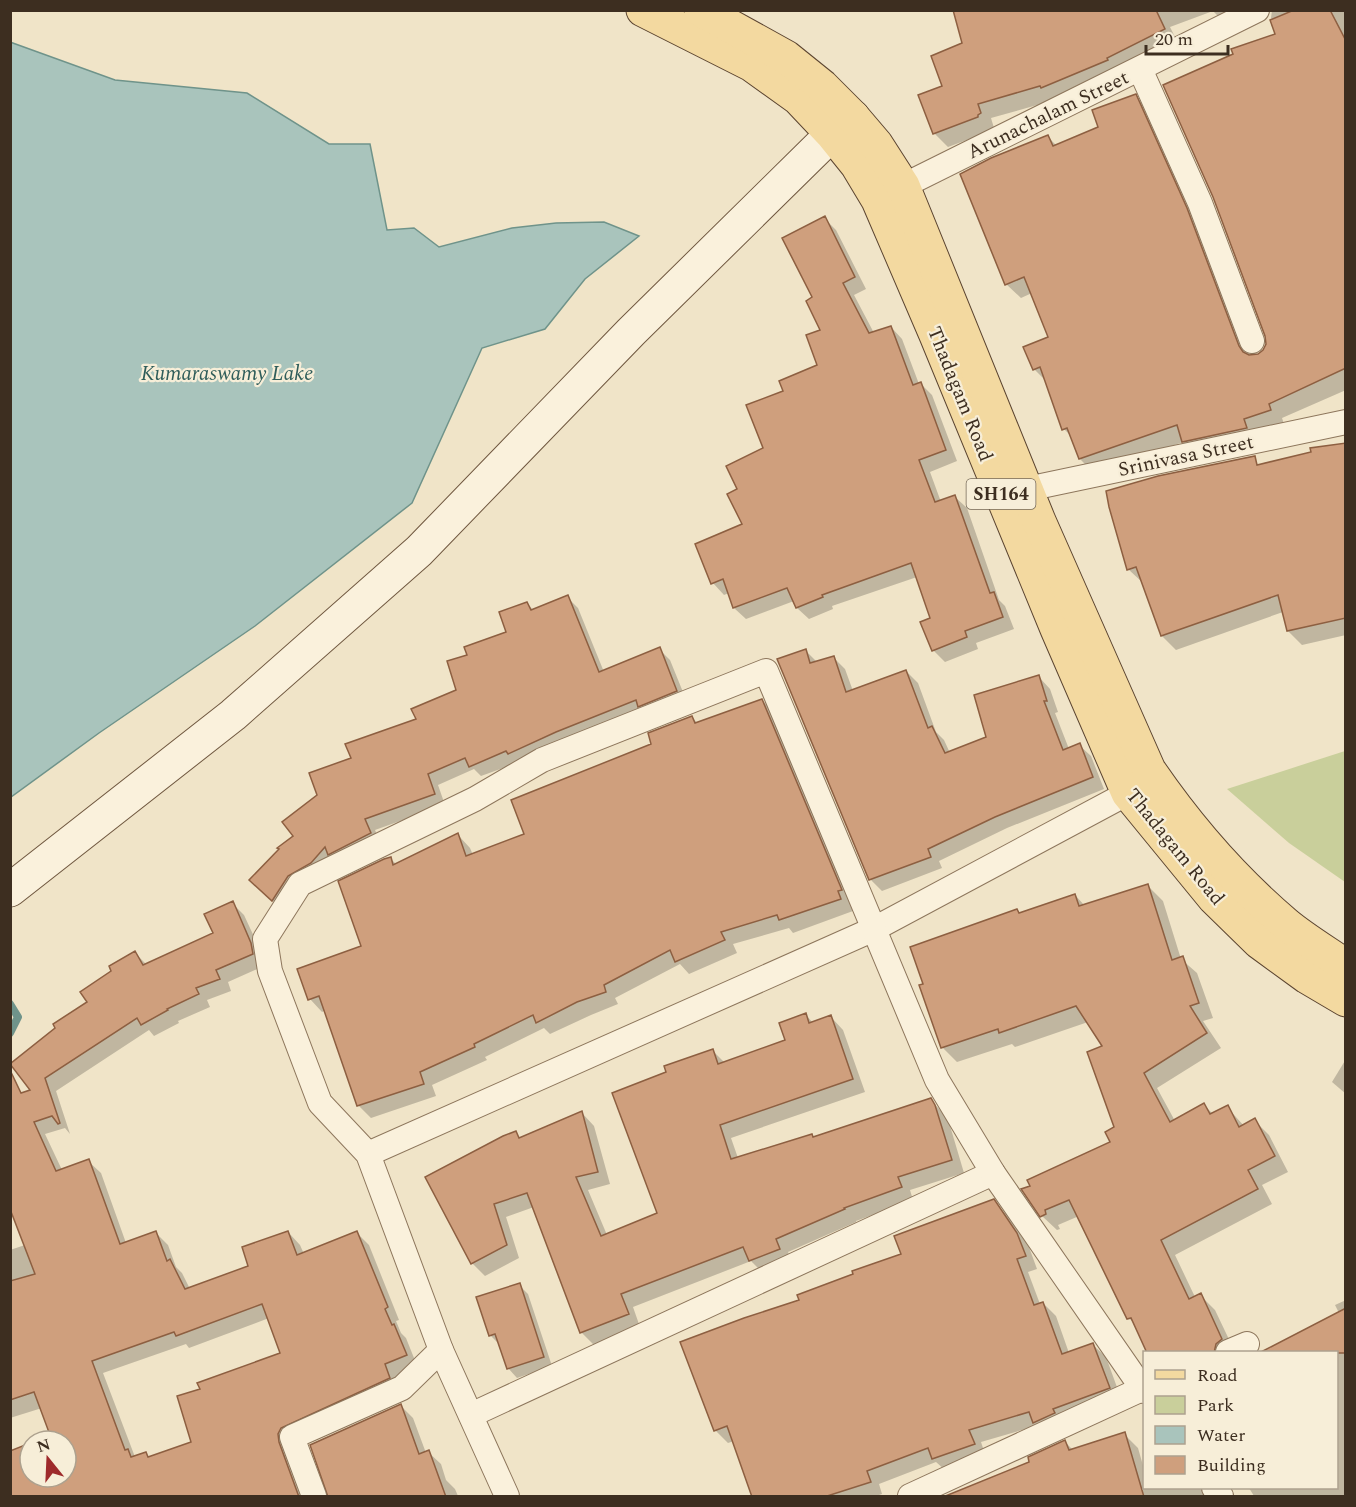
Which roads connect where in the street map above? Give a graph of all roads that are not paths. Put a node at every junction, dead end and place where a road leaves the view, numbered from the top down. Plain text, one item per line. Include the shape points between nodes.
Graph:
1 (643, 10) edge
2 (701, 10) edge
3 (1257, 10) edge
4 (1140, 69) junction
5 (843, 125) junction
6 (865, 178) junction
7 (903, 186) junction
8 (1252, 341) dead end
9 (1346, 422) edge
10 (1027, 489) junction
11 (1128, 793) junction
12 (10, 890) edge
13 (874, 930) junction
14 (1346, 966) edge
15 (1346, 1000) edge
16 (368, 1154) junction
17 (993, 1173) junction
18 (441, 1350) junction
19 (1143, 1388) edge
20 (1143, 1389) edge
21 (471, 1415) junction
22 (314, 1497) edge
23 (507, 1497) edge
24 (910, 1497) edge

1 - 5 main road, Thadagam Road / SH164 via 752,65
2 - 5 main road, Thadagam Road / SH164 via 786,57 822,86
3 - 4 street, Arunachalam Street
4 - 7 street, Arunachalam Street
4 - 8 street via 1200,203
5 - 6 main road, Thadagam Road / SH164
5 - 7 main road, Thadagam Road / SH164 via 876,144
5 - 12 street via 631,332 418,551 233,715
6 - 7 street
6 - 11 main road, Thadagam Road / SH164 via 927,314
7 - 10 main road, Thadagam Road / SH164
9 - 10 street, Srinivasa Street
10 - 14 main road, Thadagam Road / SH164 via 1149,770 1209,849 1240,881 1287,925
11 - 13 street
11 - 15 main road, Thadagam Road / SH164 via 1214,898 1307,977
13 - 16 street
13 - 16 street via 766,671 542,760 475,799 300,884 265,939 270,971 320,1103
13 - 17 street via 937,1080
16 - 18 street
17 - 19 street
17 - 21 street
18 - 21 street
18 - 22 street via 402,1388 292,1437
20 - 24 street
21 - 23 street

